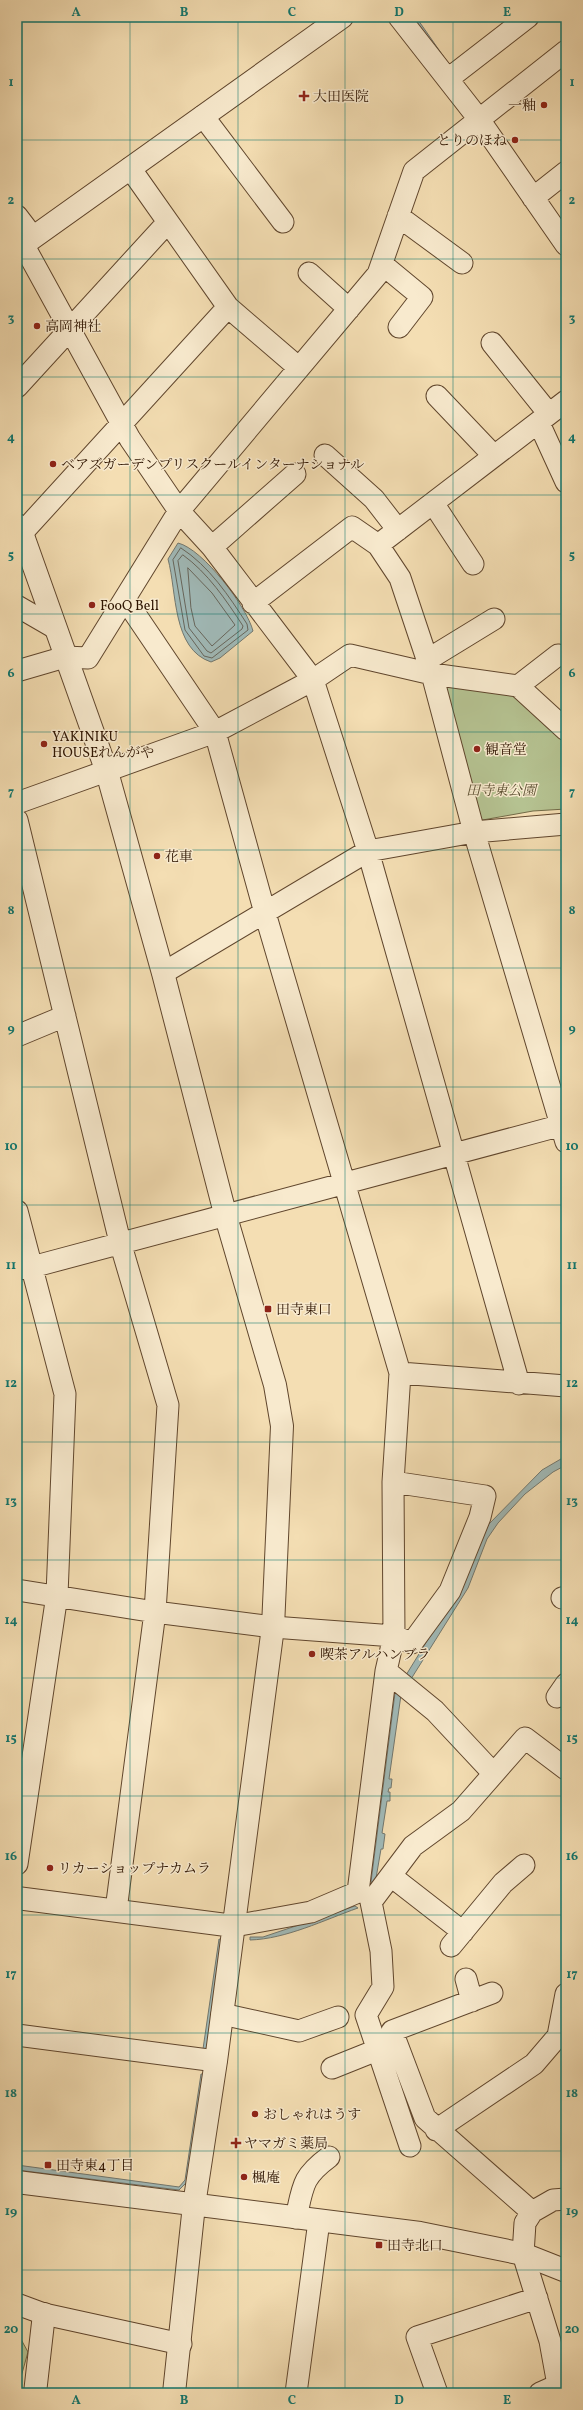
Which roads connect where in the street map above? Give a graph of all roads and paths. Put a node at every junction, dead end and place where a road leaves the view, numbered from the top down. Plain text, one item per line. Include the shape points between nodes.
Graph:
1 (342, 17) edge
2 (399, 17) edge
3 (528, 17) edge
4 (566, 51) edge
5 (448, 79) junction
6 (203, 116) junction
7 (478, 118) junction
8 (130, 168) junction
9 (566, 172) edge
10 (539, 193) junction
11 (17, 216) edge
12 (398, 216) junction
13 (168, 222) junction
14 (283, 222) dead end
15 (25, 244) edge
16 (566, 245) edge
17 (462, 263) dead end
18 (382, 264) junction
19 (309, 273) dead end
20 (228, 307) junction
21 (349, 309) junction
22 (399, 327) dead end
23 (69, 329) junction
24 (492, 343) dead end
25 (299, 368) junction
26 (17, 387) edge
27 (437, 396) dead end
28 (566, 401) edge
29 (544, 418) junction
30 (121, 422) junction
31 (325, 455) dead end
32 (494, 456) junction
33 (295, 474) dead end
34 (566, 482) edge
35 (433, 503) junction
36 (179, 511) junction
37 (20, 529) edge
38 (398, 530) junction
39 (378, 545) junction
40 (212, 547) junction
41 (473, 564) dead end
42 (125, 599) junction
43 (253, 603) junction
44 (17, 606) edge
45 (494, 619) dead end
46 (55, 628) junction
47 (558, 655) dead end
48 (65, 657) junction
49 (429, 667) junction
50 (17, 671) edge
51 (313, 680) junction
52 (518, 686) junction
53 (566, 730) edge
54 (214, 732) junction
55 (107, 772) junction
56 (17, 803) edge
57 (17, 820) edge
58 (566, 824) edge
59 (474, 832) junction
60 (368, 851) junction
61 (265, 913) junction
62 (163, 973) junction
63 (65, 1016) junction
64 (17, 1036) edge
65 (564, 1131) edge
66 (454, 1154) junction
67 (344, 1185) junction
68 (17, 1211) edge
69 (226, 1217) junction
70 (120, 1242) junction
71 (24, 1268) edge
72 (400, 1373) junction
73 (519, 1384) junction
74 (566, 1386) edge
75 (393, 1482) junction
76 (17, 1590) edge
77 (57, 1595) junction
78 (155, 1612) junction
79 (273, 1626) junction
80 (394, 1636) junction
81 (386, 1671) junction
82 (566, 1769) edge
83 (493, 1773) junction
84 (17, 1864) edge
85 (524, 1865) dead end
86 (391, 1876) junction
87 (364, 1897) junction
88 (17, 1898) edge
89 (116, 1910) junction
90 (234, 1926) junction
91 (466, 1980) dead end
92 (492, 1993) dead end
93 (566, 1994) edge
94 (472, 2001) junction
95 (222, 2014) junction
96 (338, 2017) dead end
97 (17, 2035) edge
98 (377, 2050) junction
99 (216, 2061) junction
100 (332, 2068) dead end
101 (436, 2130) junction
102 (410, 2146) dead end
103 (329, 2157) dead end
104 (17, 2182) edge
105 (566, 2199) edge
106 (194, 2205) junction
107 (532, 2212) junction
108 (296, 2218) junction
109 (319, 2221) junction
110 (524, 2254) junction
111 (566, 2271) edge
112 (537, 2298) junction
113 (17, 2304) edge
114 (44, 2314) junction
115 (181, 2344) junction
116 (553, 2390) edge
117 (34, 2393) edge
118 (174, 2393) edge
119 (296, 2393) edge
120 (437, 2393) edge

1 - 6 street
2 - 5 street
3 - 5 street
4 - 7 street
5 - 7 street
6 - 8 street
6 - 14 street via 274,201
7 - 10 street
7 - 12 street via 414,171
8 - 13 street
8 - 15 street
9 - 10 street
10 - 16 street
11 - 15 street
12 - 17 street
12 - 18 street
13 - 20 street
13 - 23 street
15 - 23 street
18 - 21 street via 378,274
18 - 22 street via 422,297
19 - 21 street
20 - 25 street
20 - 30 street
21 - 25 street
23 - 26 street
23 - 30 street
24 - 29 street
25 - 36 street
27 - 32 street
28 - 29 street
29 - 32 street
29 - 34 street
30 - 36 street
30 - 37 street
31 - 38 street via 374,499
32 - 35 street
33 - 40 street
35 - 38 street
35 - 41 street
36 - 40 street
36 - 42 street
37 - 46 street
38 - 39 street
39 - 43 street via 352,527
39 - 49 street via 400,578
40 - 43 street
42 - 48 street via 88,658
42 - 54 street
43 - 51 street
44 - 46 street
45 - 49 street
46 - 48 street
47 - 52 street
48 - 50 street
48 - 55 street
49 - 51 street via 350,654
49 - 52 street
49 - 59 street
51 - 54 street
51 - 60 street
52 - 53 street
54 - 55 street
54 - 61 street
55 - 56 street
55 - 62 street
57 - 63 street
58 - 59 street
59 - 60 street
59 - 65 street
60 - 61 street
60 - 66 street
61 - 62 street
61 - 67 street
62 - 69 street
63 - 64 street
63 - 70 street
65 - 66 street
66 - 67 street
66 - 73 street
67 - 69 street
67 - 72 street
68 - 71 street
69 - 70 street
69 - 79 street via 274,1385 282,1426
70 - 71 street
70 - 78 street via 168,1405
71 - 77 street via 65,1394
72 - 73 street
72 - 75 street
73 - 74 street
75 - 80 street
75 - 80 street via 485,1496 480,1517 450,1591 412,1642
76 - 77 street
77 - 78 street
77 - 84 street
78 - 79 street
78 - 89 street
79 - 80 street
79 - 90 street
80 - 81 street
81 - 83 street via 435,1711
81 - 87 street
82 - 83 street via 525,1738
83 - 86 street via 461,1810 413,1846
85 - 86 street via 503,1883 457,1939
86 - 87 street
87 - 90 street via 311,1912
87 - 98 street via 381,1951 383,1987 366,2015
88 - 89 street
89 - 90 street
90 - 95 street
91 - 94 street
92 - 94 street
93 - 101 street via 558,2036 534,2064
94 - 101 street via 392,2031 424,2118
95 - 96 street via 299,2031
95 - 99 street
97 - 99 street
98 - 100 street
98 - 102 street
99 - 106 street
101 - 107 street
103 - 108 street via 313,2168 303,2183
104 - 106 street
105 - 107 street via 553,2200
106 - 108 street
106 - 115 street
107 - 110 street via 525,2223
108 - 109 street
109 - 110 street via 420,2233
109 - 119 street
110 - 111 street
110 - 112 street
112 - 116 street via 550,2341
112 - 120 street via 417,2337
113 - 114 street
114 - 115 street
114 - 117 street
115 - 118 street

